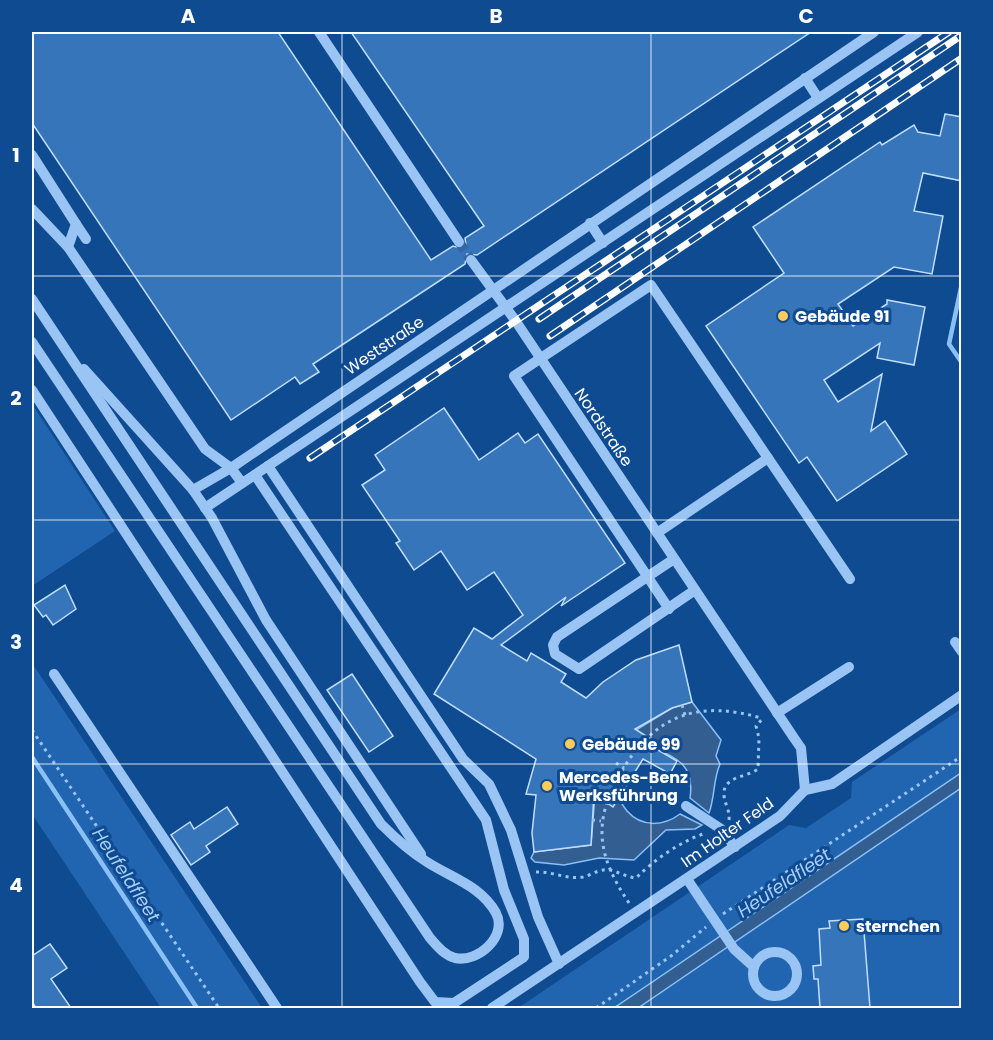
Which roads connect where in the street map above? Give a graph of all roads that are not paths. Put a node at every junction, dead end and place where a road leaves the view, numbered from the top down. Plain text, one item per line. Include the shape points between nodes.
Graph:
1 (319, 32) edge
2 (874, 32) edge
3 (918, 32) edge
4 (805, 78) junction
5 (818, 98) junction
6 (32, 155) edge
7 (32, 209) edge
8 (76, 224) junction
9 (590, 224) junction
10 (86, 239) dead end
11 (459, 242) tunnel mouth
12 (603, 243) junction
13 (68, 247) junction
14 (471, 260) tunnel mouth
15 (493, 289) junction
16 (32, 299) edge
17 (507, 308) junction
18 (60, 341) junction
19 (32, 342) edge
20 (540, 358) junction
21 (32, 390) edge
22 (768, 458) junction
23 (268, 466) junction
24 (231, 468) junction
25 (255, 475) junction
26 (242, 483) junction
27 (193, 490) junction
28 (205, 508) junction
29 (657, 533) junction
30 (674, 559) junction
31 (648, 577) junction
32 (850, 579) dead end
33 (695, 590) junction
34 (669, 609) junction
35 (849, 667) dead end
36 (54, 675) dead end
37 (962, 695) edge
38 (777, 713) junction
39 (805, 790) junction
40 (686, 807) dead end
41 (735, 847) junction
42 (426, 862) junction
43 (687, 879) junction
44 (559, 964) junction
45 (754, 967) junction
46 (277, 1008) edge
47 (492, 1008) edge

1 - 11 street
2 - 4 street, Weststraße
3 - 5 street
4 - 5 street
4 - 9 street, Weststraße
5 - 12 street
6 - 8 street
7 - 13 street
8 - 10 street
8 - 13 street
9 - 12 street
9 - 15 street, Weststraße
12 - 17 street
13 - 24 street via 205,449
14 - 15 street, Nordstraße
15 - 17 street, Nordstraße
15 - 24 street, Weststraße
16 - 18 street
17 - 20 street, Nordstraße
17 - 23 street
18 - 27 street
18 - 42 street via 361,796 400,843
19 - 42 street via 430,938 440,950 455,958 482,952 496,938 499,927 486,897
20 - 22 street via 651,285
20 - 29 street, Nordstraße
20 - 31 street via 514,376
21 - 25 street via 420,982 435,1002 454,1003 524,957 524,939 504,890 486,820
22 - 29 street
22 - 32 street
23 - 25 street
23 - 44 street via 463,759 489,784 511,830 537,917
24 - 26 street
24 - 27 street, Weststraße
25 - 26 street
26 - 28 street
27 - 28 street
28 - 42 street via 266,620
29 - 30 street, Nordstraße
30 - 31 street
30 - 33 street, Nordstraße
31 - 34 street
31 - 34 street via 557,637 553,645 555,654 579,669
33 - 34 street
33 - 38 street, Nordstraße
35 - 38 street
36 - 46 street
37 - 39 street via 832,784
38 - 39 street via 801,748
39 - 41 street, Im Holter Feld via 780,816
40 - 41 street via 721,829
41 - 43 street, Im Holter Feld
43 - 44 street, Im Holter Feld
43 - 45 street via 734,949
44 - 47 street, Im Holter Feld
45 - 45 street via 762,956 783,953 794,963 794,984 784,993 770,995 758,988

